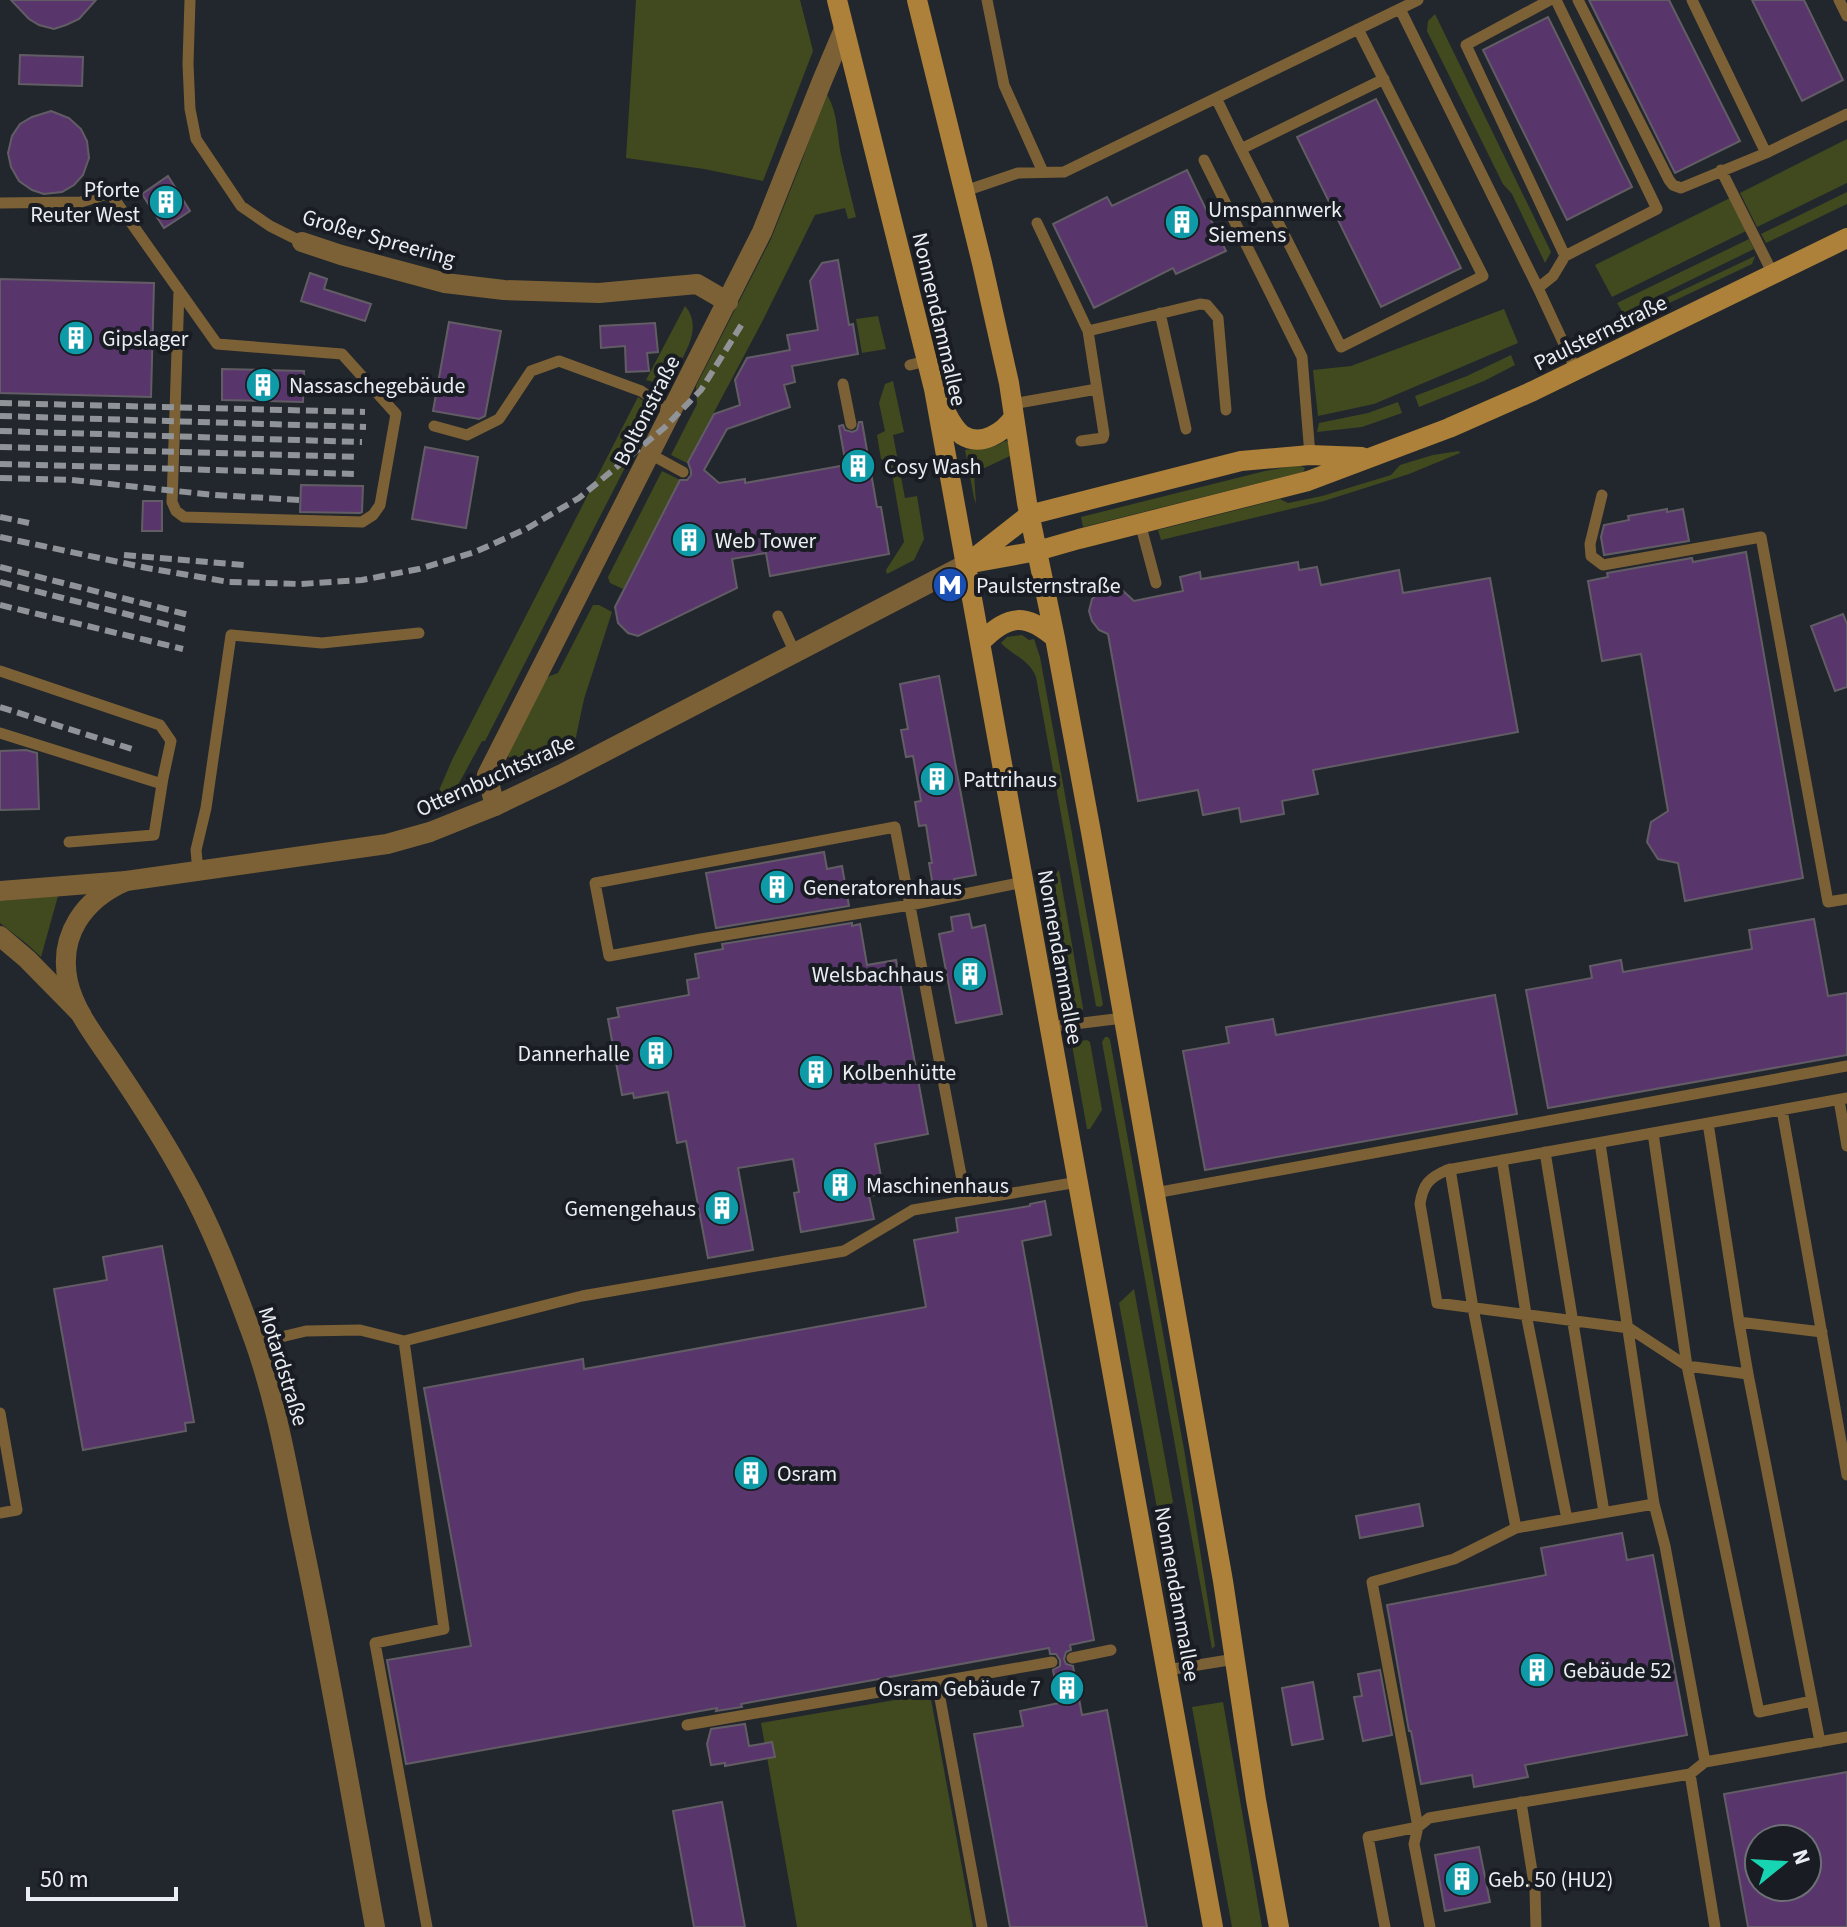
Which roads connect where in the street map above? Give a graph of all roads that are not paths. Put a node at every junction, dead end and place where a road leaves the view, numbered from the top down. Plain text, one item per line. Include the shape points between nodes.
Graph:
1 (190, 0) edge
2 (837, 0) edge
3 (917, 0) edge
4 (987, 0) edge
5 (1418, 0) edge
6 (1553, 0) edge
7 (1578, 0) edge
8 (1692, 0) edge
9 (1839, 0) edge
10 (1400, 9) junction
11 (1847, 16) edge
12 (844, 29) junction
13 (1358, 29) junction
14 (1384, 79) junction
15 (1216, 98) junction
16 (1847, 114) edge
17 (1241, 149) junction
18 (1766, 153) junction
19 (1204, 160) dead end
20 (1721, 170) junction
21 (1043, 172) junction
22 (965, 191) junction
23 (0, 203) edge
24 (1037, 223) dead end
25 (1847, 238) edge
26 (302, 242) joint
27 (1565, 256) junction
28 (1773, 274) junction
29 (1538, 288) junction
30 (179, 290) junction
31 (728, 302) junction
32 (1160, 313) junction
33 (1088, 331) junction
34 (1576, 370) junction
35 (843, 384) dead end
36 (934, 389) junction
37 (1097, 389) junction
38 (1013, 410) junction
39 (1226, 410) dead end
40 (672, 412) junction
41 (851, 424) dead end
42 (434, 426) dead end
43 (1186, 429) dead end
44 (1081, 441) dead end
45 (650, 454) junction
46 (1310, 455) junction
47 (1370, 457) junction
48 (683, 472) dead end
49 (1602, 495) dead end
50 (1029, 515) junction
51 (1140, 523) junction
52 (1037, 551) junction
53 (966, 564) junction
54 (1156, 583) dead end
55 (778, 616) dead end
56 (419, 633) dead end
57 (1055, 638) junction
58 (981, 642) junction
59 (795, 653) junction
60 (0, 671) edge
61 (0, 733) edge
62 (162, 784) junction
63 (495, 806) junction
64 (69, 842) dead end
65 (198, 871) junction
66 (126, 881) junction
67 (1023, 882) junction
68 (0, 891) edge
69 (1847, 899) edge
70 (910, 905) junction
71 (0, 936) edge
72 (81, 1014) junction
73 (1123, 1018) junction
74 (1050, 1027) junction
75 (1847, 1066) edge
76 (1843, 1099) edge
77 (1782, 1110) junction
78 (1708, 1123) junction
79 (1653, 1133) junction
80 (1600, 1143) junction
81 (1847, 1146) edge
82 (1545, 1152) junction
83 (1502, 1160) junction
84 (1450, 1169) junction
85 (1078, 1182) junction
86 (1155, 1193) junction
87 (966, 1201) junction
88 (1473, 1308) junction
89 (1526, 1314) junction
90 (1573, 1320) junction
91 (1739, 1322) junction
92 (1629, 1328) junction
93 (1822, 1332) junction
94 (404, 1341) junction
95 (256, 1343) junction
96 (1687, 1366) junction
97 (1748, 1374) junction
98 (0, 1413) edge
99 (1845, 1449) edge
100 (1847, 1475) edge
101 (1654, 1504) junction
102 (1604, 1512) junction
103 (0, 1513) edge
104 (1567, 1519) junction
105 (1516, 1528) junction
106 (1111, 1650) dead end
107 (1072, 1658) dead end
108 (1235, 1659) junction
109 (1052, 1662) dead end
110 (1167, 1670) junction
111 (937, 1682) junction
112 (1812, 1701) junction
113 (687, 1725) dead end
114 (1847, 1737) edge
115 (1820, 1742) junction
116 (1705, 1762) junction
117 (1690, 1774) junction
118 (1521, 1802) junction
119 (1418, 1827) junction
120 (375, 1927) edge
121 (427, 1927) edge
122 (982, 1927) edge
123 (1213, 1927) edge
124 (1279, 1927) edge
125 (1385, 1927) edge
126 (1430, 1927) edge
127 (1536, 1927) edge
128 (1715, 1927) edge

1 - 26 lane, Großer Spreering via 188,64 196,139 241,206
2 - 12 main road, Nonnendammallee
3 - 22 main road, Nonnendammallee
4 - 21 lane via 1004,85
5 - 10 lane
6 - 27 lane via 1466,45
6 - 27 lane via 1657,209
7 - 20 lane via 1673,185 1681,188
8 - 18 lane
9 - 11 lane
10 - 13 lane
10 - 29 lane
12 - 31 street, Boltonstraße
12 - 36 main road, Nonnendammallee via 918,363
13 - 14 lane
13 - 15 lane
14 - 17 lane
14 - 17 lane via 1483,276 1341,347
15 - 17 lane
15 - 21 lane via 1064,172
16 - 18 lane
18 - 20 lane
19 - 46 lane via 1302,357
20 - 28 lane
21 - 22 lane via 1018,173
22 - 38 main road, Nonnendammallee
23 - 30 lane via 81,202 110,193
24 - 33 lane
25 - 28 main road, Paulsternstraße
26 - 31 street, Großer Spreering via 445,283 599,293 697,284
27 - 29 lane
28 - 34 main road, Paulsternstraße
29 - 34 lane
30 - 30 lane via 217,344 342,354 396,414 380,505 373,515 362,522 184,517 176,511 172,502
31 - 40 street, Boltonstraße
32 - 33 lane
32 - 39 lane via 1204,304 1218,318
32 - 43 lane
33 - 37 lane
34 - 47 main road, Paulsternstraße via 1449,428
35 - 41 lane
36 - 38 main road via 964,437 993,436 1006,428
36 - 53 main road, Nonnendammallee
37 - 38 lane
37 - 44 lane via 1103,438
38 - 50 main road, Nonnendammallee
40 - 42 lane via 641,391 559,361 531,371 499,419 467,435
40 - 45 street, Boltonstraße
45 - 48 lane
45 - 63 street, Boltonstraße via 487,775
46 - 47 main road, Paulsternstraße
46 - 50 main road, Paulsternstraße via 1241,461
47 - 51 main road, Paulsternstraße via 1308,481
49 - 69 lane via 1590,544 1591,556 1603,565 1761,537 1828,902
50 - 52 main road, Nonnendammallee
50 - 53 main road, Paulsternstraße
51 - 52 main road, Paulsternstraße
51 - 54 lane
52 - 53 main road, Paulsternstraße
52 - 57 main road, Nonnendammallee
53 - 58 main road, Nonnendammallee
53 - 59 street, Otternbuchtstraße
55 - 59 lane
56 - 65 lane via 322,643 231,635 196,850
57 - 58 main road via 1027,620 994,628
57 - 73 main road, Nonnendammallee
58 - 67 main road, Nonnendammallee
59 - 63 street, Otternbuchtstraße
60 - 62 lane via 160,725 171,741
61 - 62 lane
62 - 64 lane via 154,835
63 - 65 street, Otternbuchtstraße via 387,844
65 - 66 street, Otternbuchtstraße
66 - 68 street, Otternbuchtstraße
66 - 72 street, Motardstraße via 91,902 70,937 67,976
67 - 70 lane
67 - 74 main road, Nonnendammallee
70 - 70 lane via 609,956 595,883 895,827
70 - 87 lane
71 - 72 street
72 - 95 street, Motardstraße via 186,1181
73 - 74 lane
73 - 86 main road, Nonnendammallee
74 - 85 main road, Nonnendammallee
75 - 86 lane
76 - 77 lane
76 - 81 lane
77 - 78 lane
77 - 93 lane
78 - 79 lane
78 - 91 lane
79 - 80 lane
79 - 96 lane
80 - 82 lane
80 - 92 lane
82 - 83 lane
82 - 90 lane
83 - 84 lane
83 - 89 lane
84 - 88 lane
84 - 88 lane via 1433,1176 1422,1190 1420,1204 1437,1303
85 - 87 lane
85 - 110 main road, Nonnendammallee
86 - 108 main road, Nonnendammallee
87 - 94 lane via 913,1210 844,1251 582,1296
88 - 89 lane
88 - 105 lane
89 - 90 lane
89 - 104 lane
90 - 92 lane
90 - 102 lane
91 - 93 lane
91 - 97 lane
92 - 96 lane
92 - 101 lane
93 - 99 lane
94 - 95 lane via 360,1330 328,1330
94 - 121 lane via 444,1629 375,1643
95 - 120 street, Motardstraße via 316,1604
96 - 97 lane
96 - 112 lane via 1759,1712
97 - 112 lane
98 - 103 lane via 17,1510
99 - 100 lane
101 - 102 lane
101 - 116 lane
102 - 104 lane
104 - 105 lane
105 - 119 lane via 1454,1559 1372,1582
106 - 107 lane
108 - 110 lane
108 - 124 main road, Nonnendammallee
109 - 111 lane
110 - 123 main road, Nonnendammallee
111 - 113 lane
111 - 122 lane
112 - 115 lane
114 - 115 lane
115 - 116 lane
116 - 117 lane
117 - 118 lane
117 - 128 lane
118 - 119 lane via 1429,1818
118 - 127 lane
119 - 125 lane via 1368,1837
119 - 126 lane via 1414,1844

